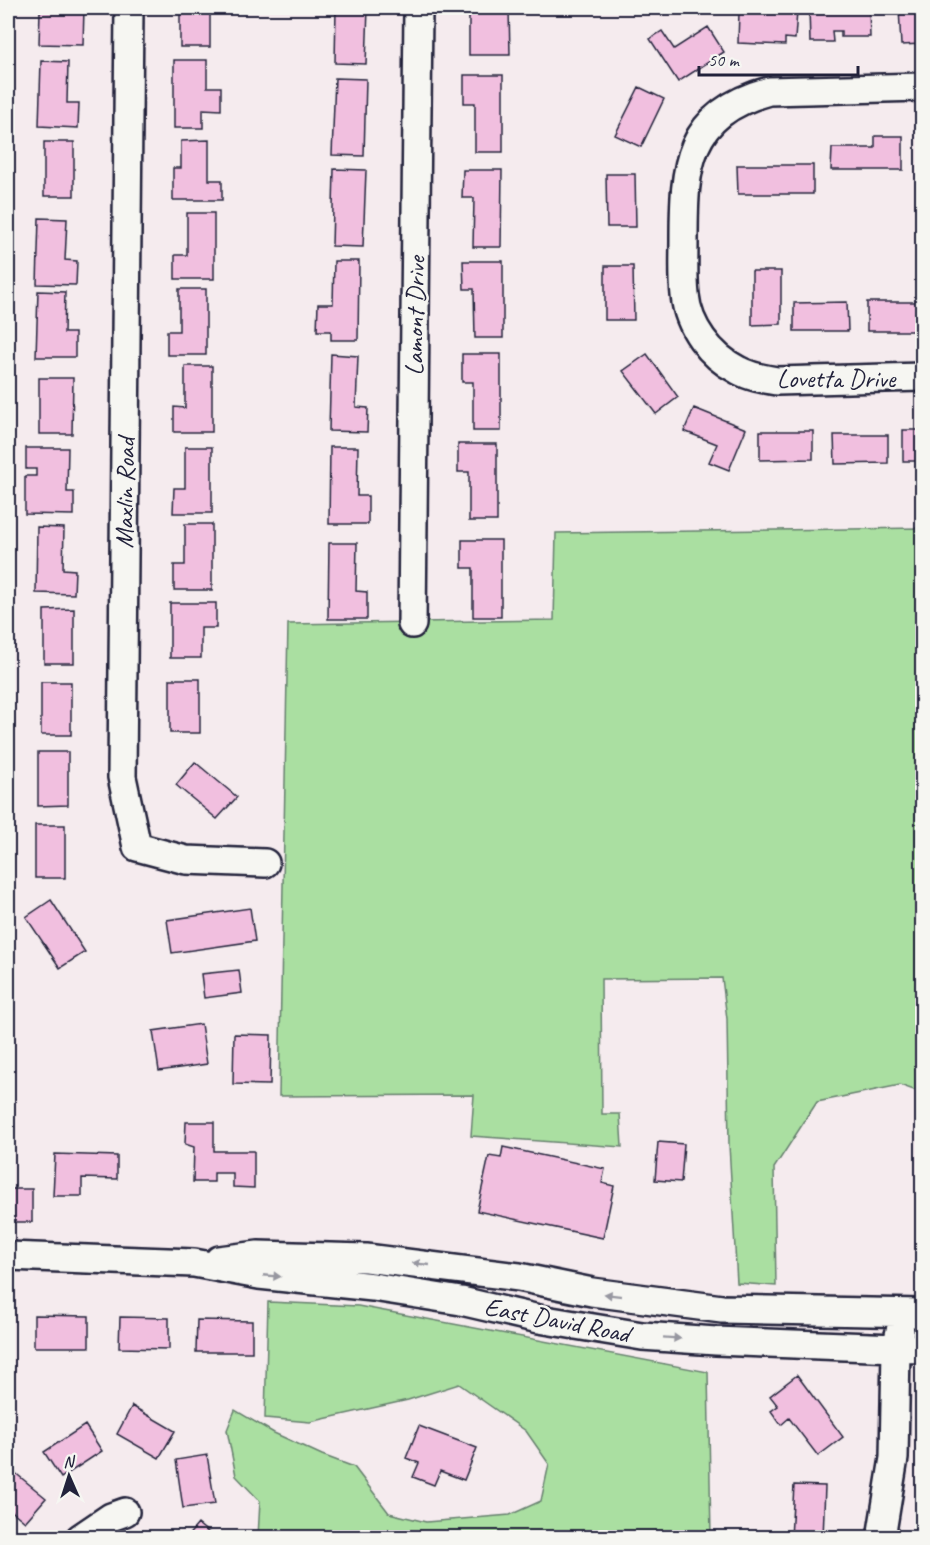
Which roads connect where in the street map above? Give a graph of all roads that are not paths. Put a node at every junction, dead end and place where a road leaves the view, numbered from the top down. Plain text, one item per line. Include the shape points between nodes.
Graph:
1 (129, 8) edge
2 (418, 8) edge
3 (922, 87) edge
4 (922, 377) edge
5 (412, 624) dead end
6 (265, 863) dead end
7 (8, 1256) edge
8 (194, 1263) junction
9 (753, 1309) junction
10 (913, 1313) edge
11 (896, 1349) junction
12 (922, 1349) edge
13 (125, 1512) dead end
14 (80, 1538) edge
15 (881, 1538) edge

1 - 6 street, Maxlin Road via 123,777 137,847 186,860
2 - 5 street, Lamont Drive
3 - 4 street, Lovetta Drive via 769,92 747,98 726,109 708,126 694,148 684,192 685,297 702,340 720,359 757,378 777,381
7 - 8 street, East David Road
9 -> 8 street, East David Road via 722,1309 592,1292 519,1277 366,1258 258,1255
8 -> 11 street, East David Road via 460,1301 642,1336
9 - 10 street, East David Road
9 - 11 street via 791,1322 856,1324 879,1334
10 - 11 street
11 - 12 street, East David Road
11 - 15 street via 894,1458
13 - 14 street

